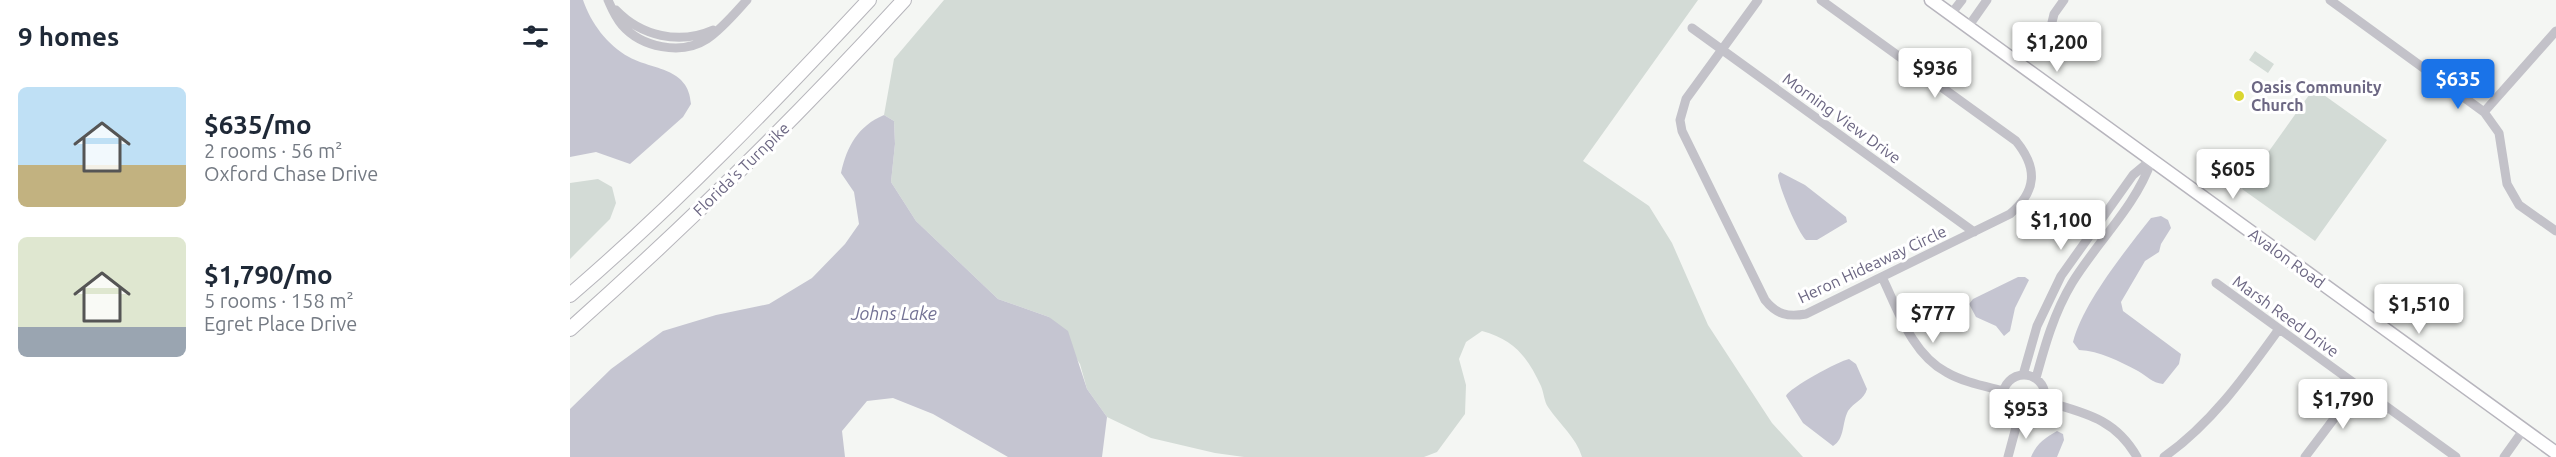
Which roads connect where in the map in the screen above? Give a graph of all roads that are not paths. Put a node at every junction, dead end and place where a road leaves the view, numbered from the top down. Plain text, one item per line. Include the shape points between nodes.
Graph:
1 (747, 0) edge
2 (869, 0) edge
3 (904, 0) edge
4 (1758, 0) edge
5 (1821, 0) edge
6 (1931, 0) edge
7 (1962, 0) edge
8 (1987, 0) edge
9 (2064, 0) edge
10 (2330, 0) edge
11 (609, 1) edge
12 (1951, 15) junction
13 (1968, 27) junction
14 (1692, 28) dead end
15 (2556, 31) edge
16 (2049, 35) dead end
17 (1722, 49) junction
18 (2484, 112) junction
19 (2151, 160) junction
20 (2556, 231) edge
21 (1974, 232) junction
22 (2077, 251) junction
23 (2088, 259) junction
24 (1882, 277) junction
25 (2216, 283) dead end
26 (570, 295) edge
27 (570, 329) edge
28 (2279, 329) junction
29 (2023, 375) junction
30 (2036, 378) junction
31 (2358, 387) junction
32 (2003, 391) junction
33 (2044, 401) junction
34 (2019, 416) junction
35 (2524, 429) junction
36 (2556, 453) edge
37 (2008, 457) edge
38 (2137, 457) edge
39 (2164, 457) edge
40 (2305, 457) edge
41 (2456, 457) edge
42 (2504, 457) edge

1 - 11 street via 721,27 686,37 659,36 633,24
2 - 26 highway, Florida's Turnpike via 753,122
3 - 27 highway, Florida's Turnpike via 770,142
4 - 17 street, Heron Hideaway Circle
5 - 21 street, Heron Hideaway Circle via 2016,141 2025,152 2032,177 2021,205
6 - 12 main road, Avalon Road
7 - 12 street
8 - 13 street
9 - 16 street via 2054,14
10 - 18 street
12 - 13 main road, Avalon Road
13 - 19 main road, Avalon Road
14 - 17 street, Morning View Drive
15 - 18 street
17 - 21 street, Morning View Drive
17 - 24 street, Heron Hideaway Circle via 1686,99 1680,120 1765,300 1781,314 1806,314
18 - 20 street via 2499,133 2507,184 2519,205
19 - 22 street via 2133,175
19 - 23 street via 2144,183
19 - 35 main road, Avalon Road
21 - 24 street, Heron Hideaway Circle
22 - 23 street
22 - 29 street via 2049,298
23 - 30 street via 2051,326
24 - 32 street via 1911,335 1930,362 1957,378
25 - 28 street, Marsh Reed Drive
28 - 31 street, Marsh Reed Drive
28 - 39 street via 2208,420
29 - 30 street
29 - 32 street via 2008,382
30 - 33 street via 2045,392
31 - 40 street
31 - 41 street, Marsh Reed Drive
32 - 34 street via 2006,407
33 - 34 street via 2036,413
33 - 38 street via 2109,424
34 - 37 street
35 - 36 main road, Avalon Road
35 - 42 street

